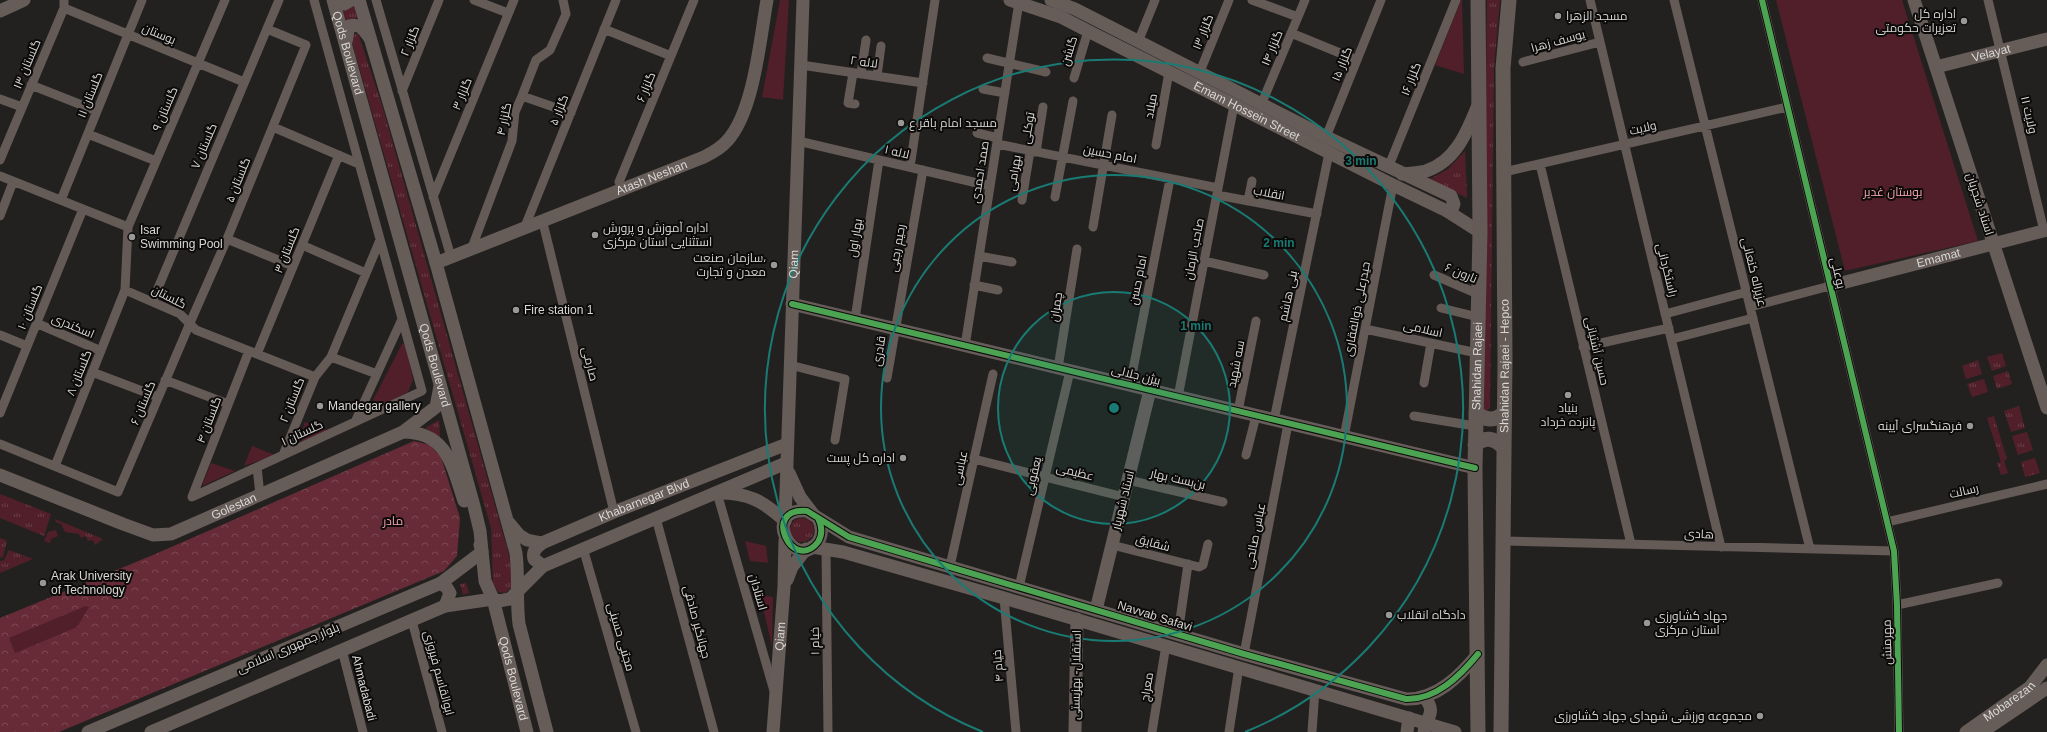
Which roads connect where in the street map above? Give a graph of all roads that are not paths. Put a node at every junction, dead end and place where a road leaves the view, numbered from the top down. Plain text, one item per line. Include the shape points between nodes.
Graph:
1 (24, 0) edge
2 (142, 0) edge
3 (225, 0) edge
4 (279, 0) edge
5 (314, 0) edge
6 (333, 0) edge
7 (337, 0) edge
8 (351, 0) edge
9 (359, 0) edge
10 (376, 0) edge
11 (439, 0) edge
12 (474, 0) edge
13 (514, 0) edge
14 (564, 0) edge
15 (616, 0) edge
16 (694, 0) edge
17 (767, 0) edge
18 (935, 0) edge
19 (1051, 0) edge
20 (1155, 0) edge
21 (1229, 0) edge
22 (1252, 0) edge
23 (1305, 0) edge
24 (1381, 0) edge
25 (1456, 0) edge
26 (1478, 0) edge
27 (1509, 0) edge
28 (1590, 0) edge
29 (1674, 0) edge
30 (1762, 0) edge
31 (1914, 0) edge
32 (1988, 0) edge
33 (1014, 1) edge
34 (804, 3) edge
35 (64, 4) edge
36 (1076, 5) edge
37 (0, 11) edge
38 (508, 13) junction
39 (1298, 17) junction
40 (267, 29) junction
41 (604, 29) junction
42 (1088, 30) junction
43 (128, 34) junction
44 (1291, 34) junction
45 (370, 38) junction
46 (2047, 39) edge
47 (866, 40) dead end
48 (1138, 42) junction
49 (1600, 42) junction
50 (346, 44) junction
51 (881, 46) dead end
52 (2001, 51) junction
53 (671, 56) junction
54 (987, 58) dead end
55 (1357, 60) junction
56 (1523, 62) dead end
57 (198, 63) junction
58 (1010, 64) junction
59 (801, 65) junction
60 (1936, 67) junction
61 (1046, 72) dead end
62 (1169, 72) junction
63 (857, 73) junction
64 (1199, 74) junction
65 (877, 76) junction
66 (1074, 78) dead end
67 (244, 82) junction
68 (923, 83) junction
69 (31, 85) junction
70 (983, 89) dead end
71 (402, 91) junction
72 (1005, 94) junction
73 (522, 96) junction
74 (0, 99) edge
75 (1480, 100) junction
76 (1073, 101) dead end
77 (855, 104) dead end
78 (1234, 105) junction
79 (1261, 105) junction
80 (22, 107) junction
81 (1043, 107) dead end
82 (1787, 107) junction
83 (97, 111) junction
84 (571, 113) junction
85 (1112, 115) dead end
86 (1706, 126) junction
87 (273, 127) junction
88 (977, 133) dead end
89 (88, 134) junction
90 (1326, 137) junction
91 (997, 141) junction
92 (798, 142) junction
93 (1625, 144) junction
94 (1156, 145) dead end
95 (1033, 151) junction
96 (1330, 153) junction
97 (339, 155) junction
98 (1062, 157) junction
99 (0, 160) edge
100 (879, 160) junction
101 (156, 161) junction
102 (359, 164) junction
103 (1540, 164) junction
104 (1104, 166) junction
105 (910, 167) junction
106 (1388, 168) junction
107 (923, 170) junction
108 (1504, 172) junction
109 (1402, 174) junction
110 (0, 176) edge
111 (1170, 179) junction
112 (1252, 181) dead end
113 (13, 182) junction
114 (619, 182) dead end
115 (1392, 185) junction
116 (990, 186) junction
117 (1218, 192) junction
118 (433, 197) junction
119 (1055, 197) dead end
120 (61, 200) junction
121 (1022, 200) dead end
122 (1248, 201) junction
123 (82, 209) junction
124 (1447, 211) junction
125 (1317, 214) junction
126 (0, 216) edge
127 (542, 223) junction
128 (128, 227) junction
129 (1093, 227) dead end
130 (524, 230) junction
131 (2045, 230) edge
132 (1480, 232) junction
133 (228, 239) junction
134 (380, 240) junction
135 (1993, 244) junction
136 (302, 245) junction
137 (1077, 249) dead end
138 (471, 250) junction
139 (979, 256) junction
140 (451, 258) junction
141 (1204, 261) junction
142 (1012, 262) dead end
143 (436, 264) junction
144 (293, 266) junction
145 (366, 274) junction
146 (1264, 275) dead end
147 (1434, 275) dead end
148 (974, 285) junction
149 (1830, 286) junction
150 (125, 290) junction
151 (998, 290) dead end
152 (1747, 292) junction
153 (1478, 294) junction
154 (153, 300) junction
155 (792, 304) junction
156 (1750, 307) junction
157 (1442, 308) dead end
158 (1665, 314) junction
159 (1478, 317) junction
160 (1753, 318) junction
161 (402, 319) junction
162 (855, 319) junction
163 (1256, 320) dead end
164 (36, 323) junction
165 (190, 323) junction
166 (1365, 328) junction
167 (1669, 328) junction
168 (896, 329) junction
169 (0, 335) edge
170 (1672, 339) junction
171 (1431, 343) junction
172 (27, 346) junction
173 (965, 346) junction
174 (1584, 347) junction
175 (101, 350) junction
176 (253, 353) junction
177 (1477, 353) junction
178 (331, 357) junction
179 (790, 365) junction
180 (1064, 369) junction
181 (92, 372) junction
182 (377, 374) junction
183 (993, 374) dead end
184 (315, 377) junction
185 (887, 378) dead end
186 (165, 380) junction
187 (441, 382) junction
188 (1424, 383) dead end
189 (1130, 385) junction
190 (1150, 390) junction
191 (158, 397) junction
192 (1178, 397) junction
193 (228, 404) junction
194 (2047, 408) edge
195 (1238, 412) junction
196 (0, 413) edge
197 (1504, 414) junction
198 (1256, 416) junction
199 (1414, 416) dead end
200 (1274, 420) junction
201 (1475, 420) junction
202 (355, 422) junction
203 (1288, 424) junction
204 (403, 432) junction
205 (1344, 437) junction
206 (835, 440) dead end
207 (0, 444) edge
208 (787, 444) junction
209 (1475, 445) junction
210 (1503, 447) junction
211 (283, 455) junction
212 (1246, 455) dead end
213 (974, 459) junction
214 (743, 461) junction
215 (786, 463) junction
216 (55, 466) junction
217 (257, 467) junction
218 (1474, 468) junction
219 (0, 475) edge
220 (751, 477) junction
221 (1045, 477) junction
222 (1128, 480) junction
223 (2047, 484) edge
224 (716, 493) junction
225 (260, 495) junction
226 (192, 497) joint
227 (1124, 497) junction
228 (1223, 502) dead end
229 (614, 512) junction
230 (816, 516) junction
231 (656, 518) junction
232 (785, 521) junction
233 (508, 522) junction
234 (1887, 522) junction
235 (849, 537) junction
236 (786, 540) junction
237 (1504, 541) junction
238 (542, 543) junction
239 (1208, 544) dead end
240 (1631, 544) junction
241 (1112, 545) junction
242 (1721, 546) junction
243 (583, 548) junction
244 (809, 548) junction
245 (826, 549) junction
246 (1810, 549) junction
247 (1894, 551) junction
248 (482, 552) junction
249 (843, 552) junction
250 (1188, 564) junction
251 (543, 566) junction
252 (950, 566) junction
253 (441, 583) junction
254 (1998, 583) dead end
255 (784, 587) junction
256 (1019, 587) junction
257 (517, 590) junction
258 (1004, 598) junction
259 (493, 599) junction
260 (1897, 605) junction
261 (445, 606) junction
262 (1096, 610) junction
263 (1077, 619) junction
264 (412, 621) junction
265 (1178, 634) junction
266 (1166, 645) junction
267 (342, 650) junction
268 (1244, 654) junction
269 (1478, 654) junction
270 (2047, 665) edge
271 (1239, 667) junction
272 (2047, 688) edge
273 (1315, 690) junction
274 (1425, 698) junction
275 (776, 699) junction
276 (1409, 718) junction
277 (1424, 727) edge
278 (161, 730) edge
279 (88, 732) edge
280 (363, 732) edge
281 (442, 732) edge
282 (527, 732) edge
283 (547, 732) edge
284 (636, 732) edge
285 (714, 732) edge
286 (773, 732) edge
287 (828, 732) edge
288 (1016, 732) edge
289 (1076, 732) edge
290 (1152, 732) edge
291 (1229, 732) edge
292 (1312, 732) edge
293 (1407, 732) edge
294 (1455, 732) edge
295 (1478, 732) edge
296 (1501, 732) edge
297 (1899, 732) edge
298 (1966, 732) edge
299 (1982, 732) edge

1 - 37 street
2 - 43 street, گلستان ۱۱
3 - 57 street, گلستان ۹
4 - 40 street, گلستان ۷
5 - 102 street
6 - 50 street, Qods Boulevard
7 - 8 street via 344,4
9 - 45 street, Qods Boulevard
10 - 71 street
11 - 71 street, گلزار ۲
12 - 38 street
13 - 38 street, گلزار ۳
14 - 73 street, گلزار ۴ via 566,14 550,50 536,60
15 - 41 street, گلزار ۵
16 - 53 street, گلزار ۶
17 - 127 street, Atash Neshan via 751,88 736,128 727,141 704,157
18 - 68 street
19 - 36 street, Emam Hossein Street
20 - 48 street
21 - 64 street, گلزار ۱۳
22 - 39 street
23 - 39 street, گلزار ۱۴
24 - 55 street, گلزار ۱۵
25 - 106 street, گلزار ۱۶
26 - 75 main road, Shahidan Rajaei
27 - 108 main road, Shahidan Rajaei - Hepco via 1503,68
28 - 49 street, راستگردانی
29 - 86 street, عزیزاله کنعانی
30 - 82 street, بوعلی
31 - 60 street, استاد شجریان
32 - 52 street, ولایت ۱۱
33 - 42 street, Emam Hossein Street via 1061,17
33 - 58 street, صمد احمدی
34 - 59 street, Qiam
35 - 43 street, بوستان
35 - 69 street, گلستان ۱۳
36 - 48 street, Emam Hossein Street
38 - 118 street, گلزار ۳
39 - 44 street, گلزار ۱۴
40 - 67 street, گلستان ۷
40 - 87 street, گلستان ۵ via 306,44
41 - 53 street
41 - 84 street, گلزار ۵
42 - 62 street, Emam Hossein Street
42 - 66 street, گلشن
43 - 57 street, بوستان
43 - 83 street, گلستان ۱۱
44 - 55 street
44 - 79 street, گلزار ۱۴
45 - 50 street via 361,26 355,24 349,26
45 - 143 street, Qods Boulevard
46 - 52 street, Velayat
47 - 63 street
48 - 64 street, Emam Hossein Street
49 - 56 street, یوسف زهرا
49 - 93 street, راستگردانی
50 - 187 street, Qods Boulevard
51 - 65 street
52 - 60 street, Velayat
52 - 131 street, ولایت ۱۱
53 - 114 street, گلزار ۶
54 - 58 street
55 - 90 street, گلزار ۱۵
57 - 67 street, بوستان
57 - 101 street, گلستان ۹
58 - 61 street
58 - 72 street, صمد احمدی
59 - 63 street, لاله ۲
59 - 92 street, Qiam
60 - 135 street, استاد شجریان
62 - 78 street, Emam Hossein Street
62 - 94 street, میلاد
63 - 65 street, لاله ۲
63 - 77 street via 848,103
64 - 79 street, Emam Hossein Street
65 - 68 street, لاله ۲
67 - 154 street, گلستان ۷
68 - 105 street
69 - 80 street, گلستان ۱۳
69 - 83 street
70 - 72 street
71 - 118 street
72 - 91 street, صمد احمدی
73 - 84 street
73 - 138 street, گلزار ۴ via 515,112 512,141
74 - 80 street
75 - 109 street via 1465,138 1452,154 1440,165 1426,171
75 - 132 main road, Shahidan Rajaei
76 - 98 street
78 - 96 street, Emam Hossein Street
78 - 117 street, صاحب الزمان
79 - 90 street, Emam Hossein Street
80 - 99 street, گلستان ۱۳
81 - 95 street, توکلی
82 - 86 street, ولایت
82 - 149 street, بوعلی
83 - 89 street, گلستان ۱۱
84 - 130 street, گلزار ۵
85 - 104 street
86 - 93 street, ولایت
86 - 152 street, عزیزاله کنعانی
87 - 97 street
87 - 133 street, گلستان ۵
88 - 91 street, امام حسین
89 - 101 street
89 - 120 street, گلستان ۱۱
90 - 106 street, Emam Hossein Street
91 - 95 street, امام حسین
91 - 116 street, صمد احمدی
92 - 100 street, لاله ۱
92 - 155 street, Qiam
93 - 103 street, ولایت
93 - 158 street, راستگردانی
95 - 98 street, امام حسین
95 - 121 street, بهرامی
96 - 115 street, Emam Hossein Street
96 - 125 street, بنی هاشم
97 - 102 street
97 - 136 street, گلستان ۳
98 - 104 street, امام حسین
98 - 119 street
100 - 105 street, لاله ۱
100 - 162 street, بهار اول
101 - 128 street, گلستان ۹
102 - 134 street
103 - 108 street, ولایت
103 - 174 street, حسین آشتیانی
104 - 111 street, امام حسین
104 - 129 street
105 - 107 street, لاله ۱
106 - 109 street, Emam Hossein Street
107 - 116 street, لاله ۱
107 - 168 street, رحیم رجبی
108 - 197 main road, Shahidan Rajaei - Hepco
109 - 124 street, Emam Hossein Street via 1451,196 1454,204
110 - 113 street
111 - 117 street, امام حسین
111 - 189 street, امام حسن
112 - 122 street
113 - 120 street
113 - 126 street
115 - 124 street, Emam Hossein Street
115 - 166 street, حیدرعلی ذوالفقاری
116 - 139 street, صمد احمدی
117 - 122 street, انقلاب
117 - 141 street, صاحب الزمان
118 - 140 street
120 - 123 street
122 - 125 street, انقلاب
123 - 128 street
123 - 164 street, گلستان ۱۰
124 - 132 street, Emam Hossein Street
125 - 200 street, بنی هاشم
127 - 130 street, Atash Neshan
127 - 229 street, صارمی
128 - 150 street
130 - 138 street, Atash Neshan
131 - 135 street, Emamat
132 - 153 main road, Shahidan Rajaei
133 - 144 street
133 - 165 street, گلستان ۵
134 - 145 street
134 - 161 street
135 - 149 street, Emamat
135 - 194 street, استاد شجریان
136 - 144 street, گلستان ۳
136 - 145 street
137 - 180 street, چمران
138 - 140 street, Atash Neshan
139 - 142 street
139 - 148 street, صمد احمدی
140 - 143 street, Atash Neshan
141 - 146 street
141 - 192 street, صاحب الزمان
143 - 233 street, Qods Boulevard
144 - 176 street, گلستان ۳
145 - 178 street
147 - 153 street, نارون ۶
148 - 151 street
148 - 173 street, صمد احمدی
149 - 156 street
149 - 234 street, بوعلی
150 - 154 street, گلستان
150 - 175 street, گلستان ۸
152 - 156 street, عزیزاله کنعانی
152 - 158 street
153 - 159 main road, Shahidan Rajaei
154 - 165 street, گلستان via 180,314
155 - 162 street, بیژن جلالی
155 - 179 street, Qiam
156 - 160 street, عزیزاله کنعانی
157 - 159 street
158 - 167 street, راستگردانی
159 - 177 main road, Shahidan Rajaei
160 - 170 street
160 - 246 street, عزیزاله کنعانی
161 - 182 street
161 - 202 street, گلستان ۱ via 422,391
162 - 168 street, بیژن جلالی
163 - 195 street, سه شهید
164 - 172 street, گلستان ۱۰
164 - 175 street, اسکندری
165 - 176 street, گلستان via 196,330
165 - 186 street, گلستان ۶
166 - 171 street, اسلامی
166 - 205 street, حیدرعلی ذوالفقاری
167 - 170 street, راستگردانی
167 - 174 street
168 - 173 street, بیژن جلالی
168 - 185 street, قادری
169 - 172 street
170 - 242 street, راستگردانی
171 - 177 street, اسلامی
171 - 188 street
172 - 196 street, گلستان ۱۰
173 - 180 street, بیژن جلالی
174 - 240 street, حسین آشتیانی
175 - 181 street, گلستان ۸
176 - 184 street, گلستان
176 - 193 street, گلستان ۴
177 - 201 main road, Shahidan Rajaei
178 - 182 street
178 - 184 street
179 - 206 street via 845,379
179 - 208 street, Qiam
180 - 189 street, بیژن جلالی
180 - 221 street, یعقوبی
181 - 191 street
181 - 216 street, گلستان ۸
182 - 202 street
183 - 213 street, عباسی
184 - 211 street, گلستان ۲
186 - 191 street, گلستان ۶
186 - 193 street
187 - 204 street, Golestan via 436,407
187 - 248 street, Qods Boulevard via 480,531
189 - 190 street, بیژن جلالی
190 - 192 street, بیژن جلالی
190 - 222 street, استاد شهریار
191 - 216 street, گلستان ۶ via 118,492
192 - 195 street, بیژن جلالی
193 - 226 street, گلستان ۴
195 - 198 street, بیژن جلالی
197 - 201 main road via 1491,420
197 - 210 main road, Shahidan Rajaei - Hepco
198 - 200 street, بیژن جلالی
198 - 212 street
199 - 201 street
200 - 203 street, بیژن جلالی
201 - 209 main road, Shahidan Rajaei
202 - 211 street, گلستان ۱
203 - 205 street, بیژن جلالی
203 - 268 street, عباس صالحی
204 - 225 street, Golestan
204 - 248 street via 426,435 435,440 446,453
205 - 218 street, بیژن جلالی
207 - 216 street
208 - 214 street, Khabarnegar Blvd
208 - 215 street, Qiam
209 - 210 main road via 1480,440 1489,439 1497,441
209 - 218 main road, Shahidan Rajaei
210 - 237 main road, Shahidan Rajaei - Hepco
211 - 217 street, گلستان ۱
213 - 221 street, عظیمی
213 - 252 street, عباسی
214 - 220 street via 752,466
214 - 229 street, Khabarnegar Blvd
215 - 220 street, Khabarnegar Blvd
215 - 230 street via 800,498
215 - 232 street, Qiam
217 - 225 street
217 - 226 street, گلستان ۱
218 - 269 main road, Shahidan Rajaei
219 - 225 street, Golestan via 153,535 171,534
220 - 224 street, Khabarnegar Blvd
221 - 227 street, عظیمی
221 - 256 street, یعقوبی
222 - 227 street, استاد شهریار
222 - 228 street, بن‌بست بهار
223 - 234 street, رسالت
224 - 231 street, Khabarnegar Blvd
224 - 232 street via 732,493 757,499
224 - 275 street, استادان
227 - 241 street, استاد شهریار
229 - 238 street, Khabarnegar Blvd
230 - 232 street via 801,510
230 - 235 street, Navvab Safavi
230 - 244 street via 822,531 820,537
231 - 243 street, Khabarnegar Blvd
231 - 285 street, جهانگیر صادقی
232 - 236 street via 783,534
233 - 238 street via 523,537
233 - 257 street, Qods Boulevard via 519,573
234 - 247 street, بوعلی
235 - 249 street via 842,542
235 - 252 street, Navvab Safavi
236 - 244 street via 794,548
236 - 255 street, Qiam
237 - 240 street, هادی
237 - 296 main road, Shahidan Rajaei - Hepco
238 - 251 street via 533,555
239 - 250 street via 1201,566
240 - 242 street, هادی
241 - 250 street, شقایق
241 - 262 street, استاد شهریار
242 - 246 street, هادی
243 - 251 street, Khabarnegar Blvd
243 - 284 street, مجتبی حسینی
244 - 245 street, Navvab Safavi
244 - 255 street via 792,567
245 - 249 street, Navvab Safavi
245 - 287 street, خیام ۱
246 - 247 street, هادی
247 - 260 street, مهرمنش
248 - 253 street, بلوار جمهوری اسلامی
248 - 259 street, Qods Boulevard via 485,581
249 - 258 street, Navvab Safavi
250 - 265 street
251 - 257 street, Khabarnegar Blvd
252 - 256 street, Navvab Safavi
253 - 261 street via 450,593
253 - 279 street, بلوار جمهوری اسلامی
254 - 260 street
255 - 275 street, Qiam
256 - 262 street, Navvab Safavi
257 - 259 street, Khabarnegar Blvd via 510,599
257 - 283 street, Qods Boulevard via 519,624
258 - 263 street, Navvab Safavi
258 - 288 street, خیام ۴
259 - 261 street, بلوار جمهوری اسلامی
259 - 282 street, Qods Boulevard
260 - 297 street, مهرمنش
261 - 264 street, بلوار جمهوری اسلامی
262 - 265 street, Navvab Safavi
263 - 266 street, Navvab Safavi
263 - 289 street, استقلال- بهزیستی
264 - 267 street, بلوار جمهوری اسلامی
264 - 281 street, ابوالقاسم فیروزی
265 - 268 street, Navvab Safavi
266 - 271 street, Navvab Safavi
266 - 290 street, معراج
267 - 278 street, بلوار جمهوری اسلامی
267 - 280 street, Ahmadabadi
268 - 274 street, Navvab Safavi via 1406,699
269 - 274 street via 1457,677
269 - 295 main road, Shahidan Rajaei
270 - 298 street, Mobarezan via 2030,687
271 - 273 street, Navvab Safavi
271 - 291 street
272 - 299 street, Mobarezan
273 - 276 street, Navvab Safavi
273 - 292 street
274 - 277 street via 1431,715
275 - 286 street, Qiam
276 - 277 street, Navvab Safavi
276 - 293 street
277 - 294 street, Navvab Safavi

